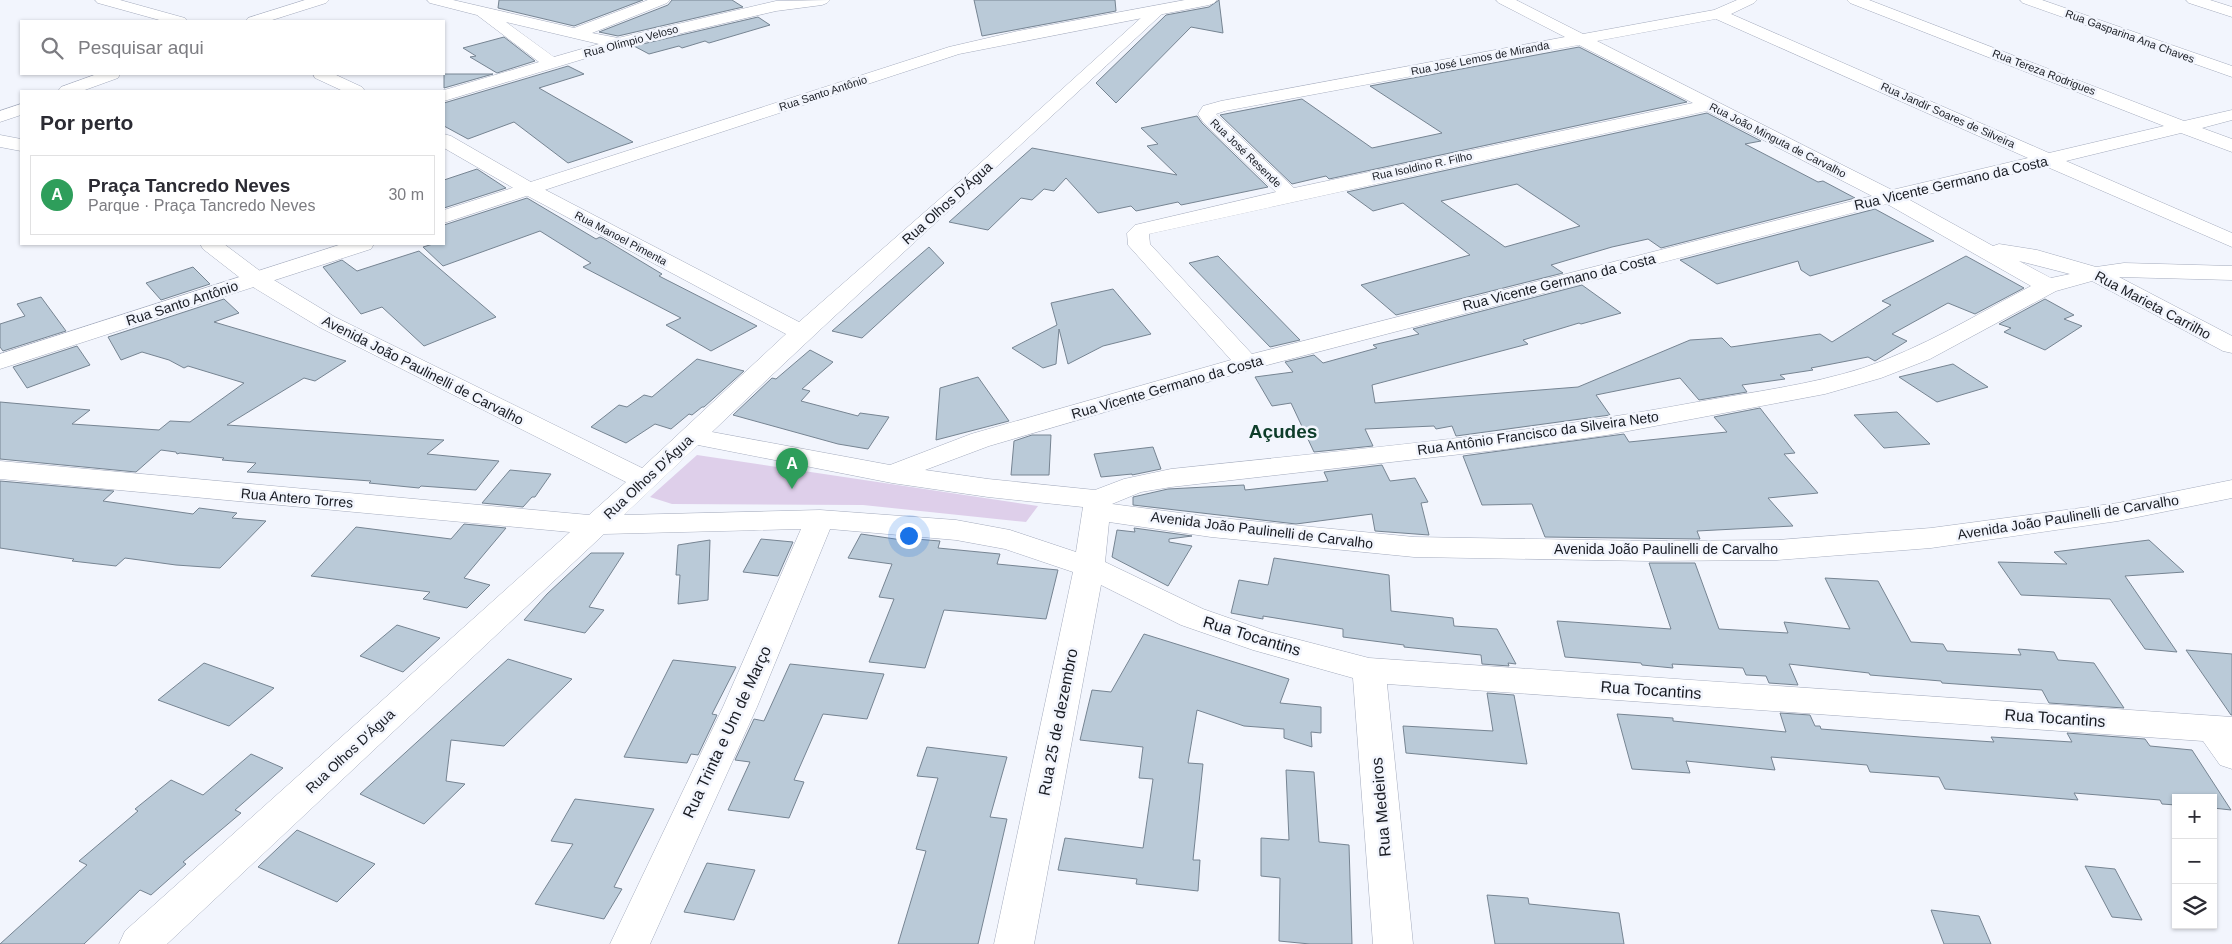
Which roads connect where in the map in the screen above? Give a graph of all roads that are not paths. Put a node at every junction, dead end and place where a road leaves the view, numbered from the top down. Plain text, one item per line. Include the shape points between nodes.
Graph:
1 (103, 0) edge
2 (321, 0) edge
3 (435, 0) edge
4 (662, 0) edge
5 (752, 0) edge
6 (822, 0) edge
7 (1210, 0) edge
8 (1504, 0) edge
9 (1749, 0) edge
10 (1856, 0) edge
11 (2028, 0) edge
12 (2194, 0) edge
13 (776, 6) junction
14 (1158, 10) junction
15 (482, 12) junction
16 (2232, 12) edge
17 (1718, 14) junction
18 (175, 20) edge
19 (257, 20) edge
20 (577, 33) junction
21 (1579, 39) junction
22 (618, 43) junction
23 (551, 63) junction
24 (2232, 72) edge
25 (109, 75) edge
26 (320, 82) edge
27 (349, 87) edge
28 (70, 90) edge
29 (445, 96) edge
30 (1708, 105) junction
31 (20, 109) edge
32 (1210, 110) joint
33 (2232, 115) edge
34 (0, 117) edge
35 (2184, 126) junction
36 (0, 141) edge
37 (445, 141) edge
38 (20, 145) edge
39 (2232, 146) edge
40 (2048, 160) junction
41 (529, 190) junction
42 (1290, 195) junction
43 (1890, 196) junction
44 (445, 217) edge
45 (2232, 241) edge
46 (212, 245) edge
47 (360, 245) edge
48 (1985, 249) junction
49 (2232, 273) edge
50 (2096, 274) junction
51 (256, 279) junction
52 (2048, 286) junction
53 (801, 334) junction
54 (2232, 346) edge
55 (0, 362) edge
56 (1247, 363) junction
57 (692, 436) junction
58 (0, 470) edge
59 (892, 474) junction
60 (645, 480) junction
61 (2232, 489) edge
62 (1097, 505) junction
63 (820, 520) junction
64 (595, 525) junction
65 (1089, 567) junction
66 (1369, 670) junction
67 (2226, 738) edge
68 (154, 940) edge
69 (630, 944) edge
70 (1014, 944) edge
71 (1393, 944) edge

1 - 18 street
2 - 19 street
3 - 15 street
4 - 20 street
5 - 13 street
6 - 13 street, Rua Olímpio Veloso
7 - 14 street, Rua Santo Antônio
8 - 21 street, Rua João Minguta de Carvalho
9 - 17 street, Rua José Lemos de Miranda
10 - 35 street, Rua Tereza Rodrigues
11 - 24 street, Rua Gasparina Ana Chaves
12 - 16 street
13 - 22 street, Rua Olímpio Veloso
14 - 41 street, Rua Santo Antônio via 955,50
14 - 53 street, Rua Olhos D'Água
15 - 20 street
15 - 23 street
17 - 21 street, Rua José Lemos de Miranda
17 - 40 street, Rua Jandir Soares de Silveira
20 - 22 street
21 - 30 street, Rua João Minguta de Carvalho
21 - 32 street, Rua José Lemos de Miranda
22 - 23 street, Rua Olímpio Veloso
23 - 29 street, Rua Olímpio Veloso
25 - 28 street
26 - 27 street
30 - 42 street, Rua Isoldino R. Filho
30 - 43 street, Rua João Minguta de Carvalho
31 - 34 street
32 - 42 street, Rua José Resende via 1209,118
33 - 35 street, Rua Vicente Germano da Costa
35 - 39 street, Rua Tereza Rodrigues
35 - 40 street, Rua Vicente Germano da Costa
36 - 38 street
37 - 41 street, Rua Manoel Pimenta
40 - 43 street, Rua Vicente Germano da Costa
40 - 45 street, Rua Jandir Soares de Silveira
41 - 44 street, Rua Santo Antônio
41 - 53 street, Rua Manoel Pimenta
42 - 56 street, Rua Isoldino R. Filho via 1150,226 1138,233 1139,245
43 - 48 street, Rua João Minguta de Carvalho
43 - 56 street, Rua Vicente Germano da Costa
46 - 51 street, Avenida João Paulinelli de Carvalho
47 - 51 street, Rua Santo Antônio
48 - 50 street, Rua Marieta Carrilho via 2038,257
48 - 52 street, Rua João Minguta de Carvalho
49 - 50 street, Rua Antônio Francisco da Silveira Neto via 2124,270
50 - 52 street, Rua Antônio Francisco da Silveira Neto
50 - 54 street, Rua Marieta Carrilho
51 - 55 street, Rua Santo Antônio
51 - 60 street, Avenida João Paulinelli de Carvalho via 327,322
52 - 62 street, Rua Antônio Francisco da Silveira Neto via 1921,354 1826,386 1607,427 1138,483 1119,489
53 - 57 street, Rua Olhos D'Água
56 - 59 street, Rua Vicente Germano da Costa via 980,440
57 - 59 street, Avenida João Paulinelli de Carvalho
57 - 60 street, Rua Olhos D'Água
58 - 64 street, Rua Antero Torres
59 - 62 street, Avenida João Paulinelli de Carvalho
60 - 64 street, Rua Olhos D'Água
61 - 62 street, Avenida João Paulinelli de Carvalho via 2118,512 1931,538 1777,550 1414,547 1211,527
62 - 65 street, Rua 25 de dezembro
63 - 64 street, Rua Antero Torres
63 - 65 street, Rua Tocantins via 956,530 992,536
63 - 69 street, Rua Trinta e Um de Março via 740,707
64 - 68 street, Rua Olhos D'Água
65 - 66 street, Rua Tocantins via 1192,617 1264,642
65 - 70 street, Rua 25 de dezembro
66 - 67 street, Rua Tocantins
66 - 71 street, Rua Medeiros

